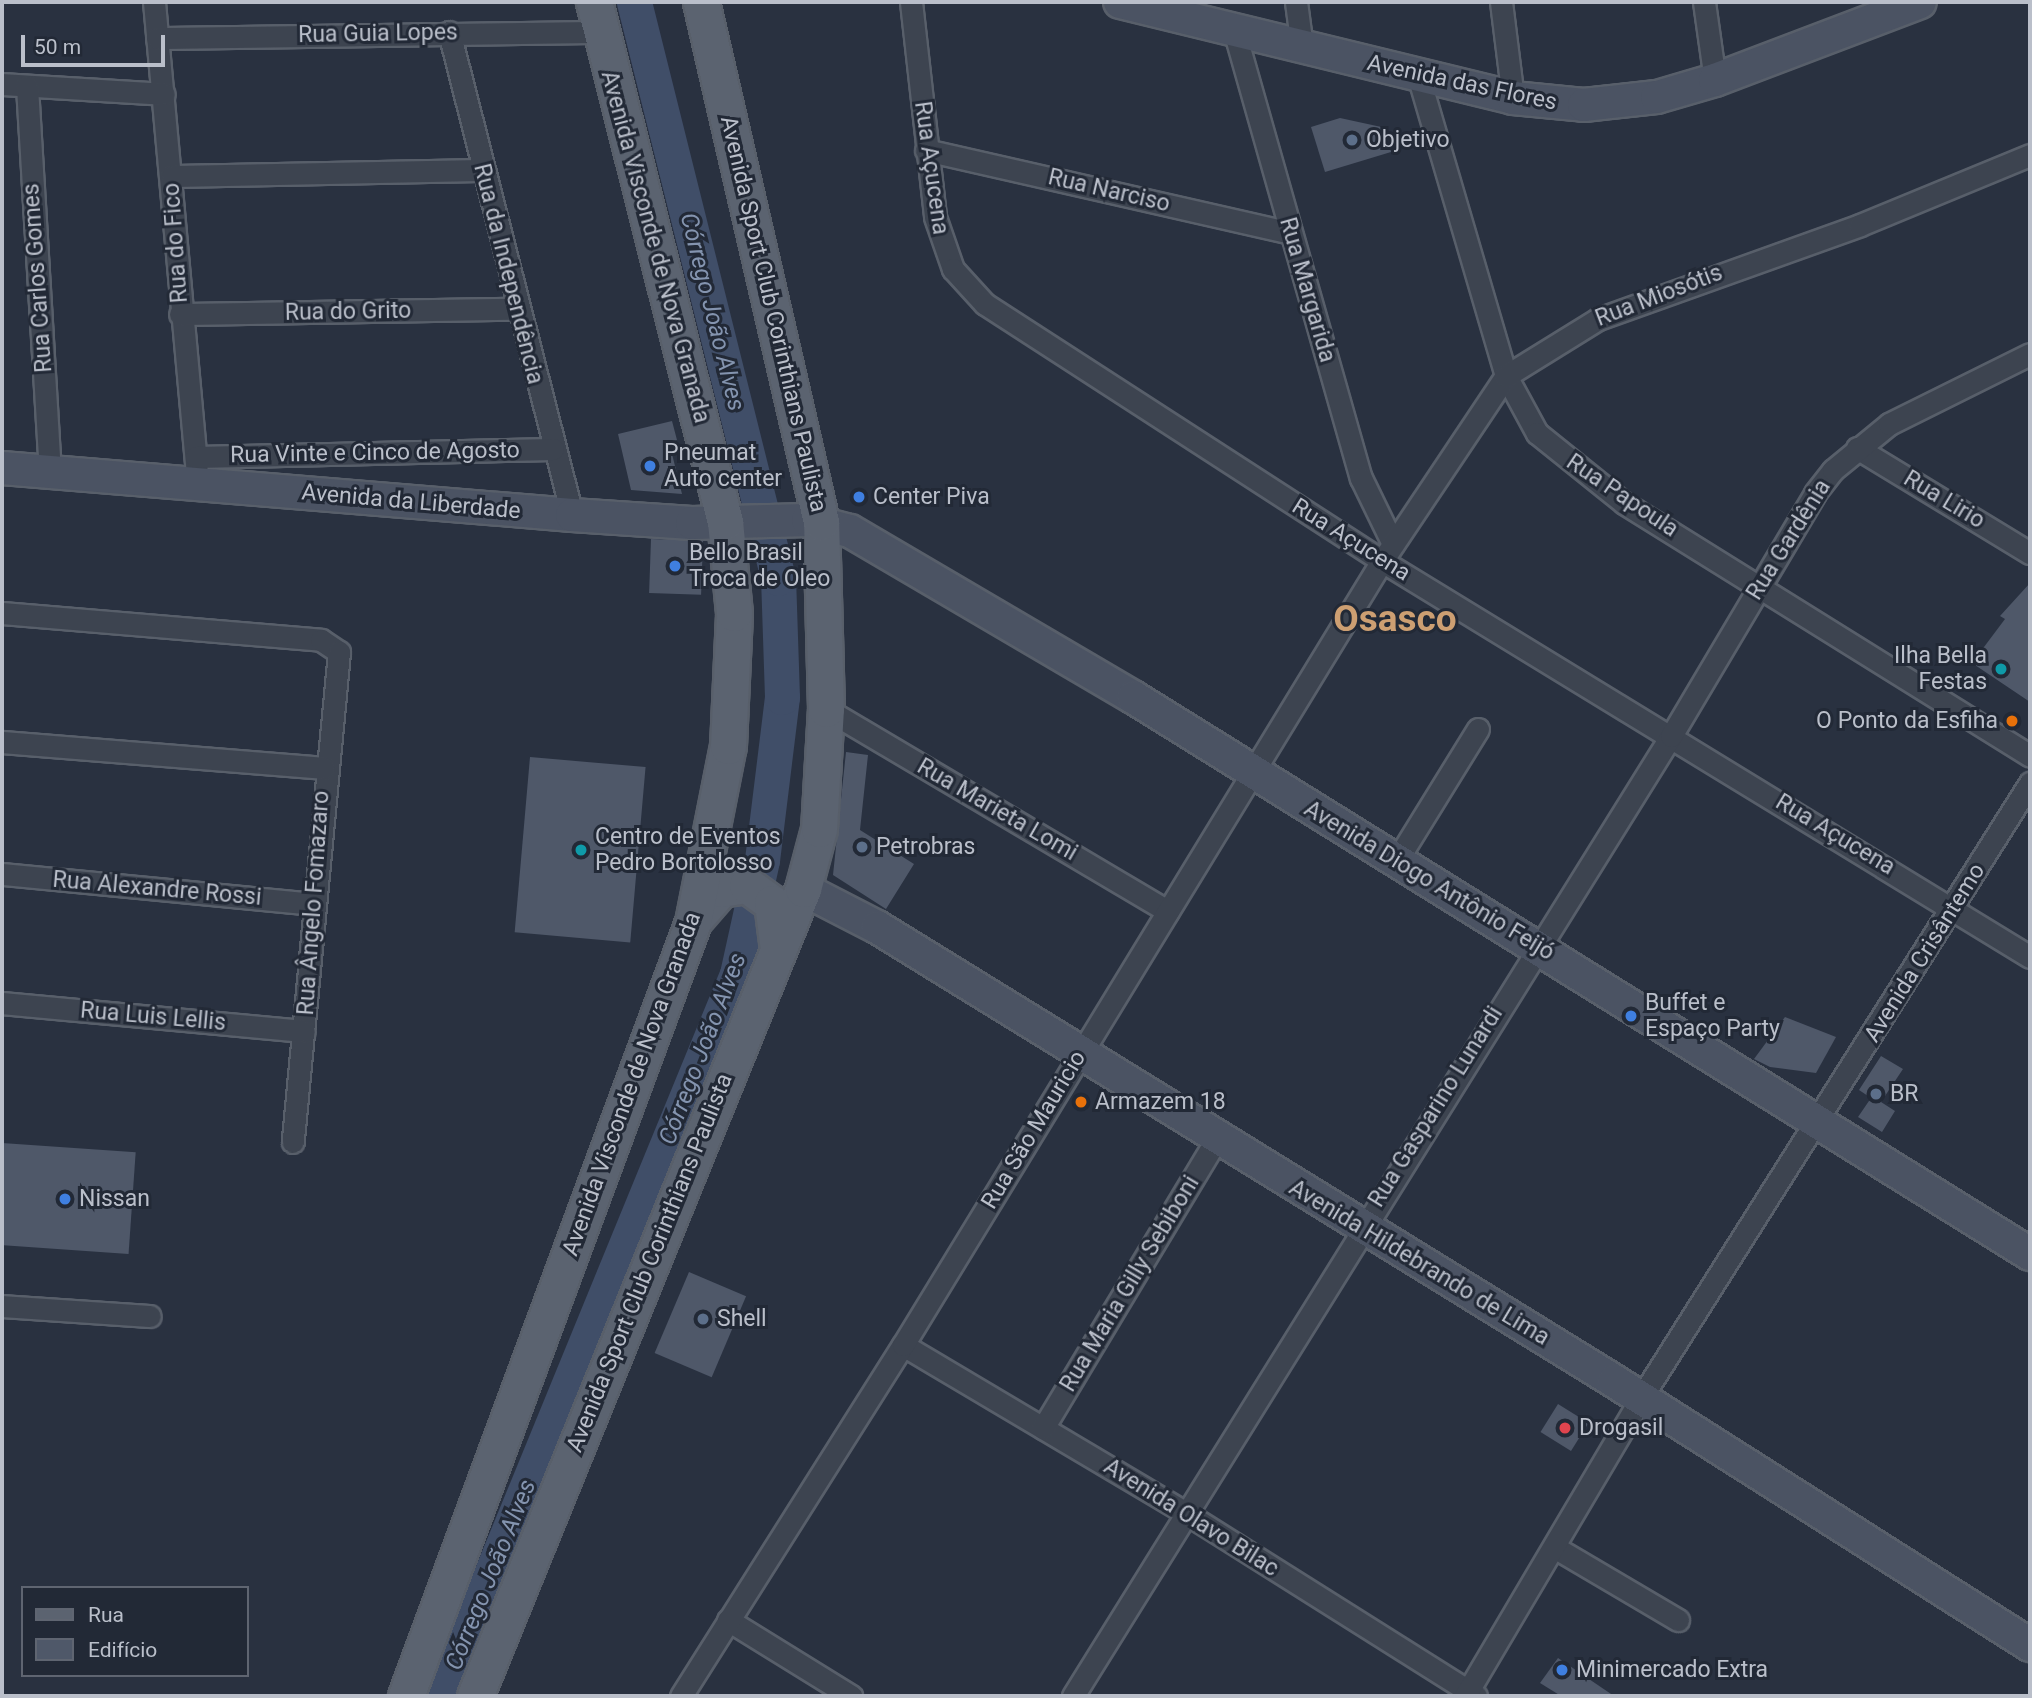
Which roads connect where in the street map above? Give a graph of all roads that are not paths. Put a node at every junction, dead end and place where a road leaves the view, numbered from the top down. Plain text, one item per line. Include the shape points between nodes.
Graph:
1 (154, 2) edge
2 (701, 2) edge
3 (911, 2) edge
4 (1120, 2) edge
5 (1296, 2) edge
6 (1502, 2) edge
7 (1704, 2) edge
8 (1920, 2) edge
9 (597, 17) edge
10 (1234, 30) junction
11 (449, 32) junction
12 (157, 38) junction
13 (1301, 47) junction
14 (1418, 75) junction
15 (1715, 80) junction
16 (2, 84) edge
17 (27, 86) junction
18 (164, 94) junction
19 (1513, 98) junction
20 (926, 149) junction
21 (2030, 155) edge
22 (482, 170) junction
23 (172, 176) junction
24 (1291, 233) junction
25 (516, 310) junction
26 (180, 313) junction
27 (2030, 354) edge
28 (1506, 376) junction
29 (1857, 448) junction
30 (553, 449) junction
31 (2, 468) edge
32 (197, 470) junction
33 (50, 471) junction
34 (572, 516) junction
35 (739, 521) junction
36 (815, 521) junction
37 (1388, 553) junction
38 (2030, 553) edge
39 (1761, 585) junction
40 (2, 613) edge
41 (826, 709) junction
42 (1478, 729) dead end
43 (1671, 736) junction
44 (2, 742) edge
45 (2030, 756) edge
46 (324, 768) junction
47 (1253, 774) junction
48 (2030, 783) edge
49 (1397, 860) junction
50 (2, 874) edge
51 (803, 889) junction
52 (313, 904) junction
53 (1953, 908) junction
54 (1168, 911) junction
55 (700, 913) junction
56 (778, 939) junction
57 (1536, 946) junction
58 (2030, 957) edge
59 (2, 1003) edge
60 (304, 1031) junction
61 (1080, 1056) junction
62 (1819, 1123) junction
63 (1216, 1140) junction
64 (293, 1142) dead end
65 (1361, 1229) junction
66 (2030, 1254) edge
67 (2, 1306) edge
68 (149, 1316) dead end
69 (903, 1345) junction
70 (1642, 1398) junction
71 (1043, 1428) junction
72 (1184, 1512) junction
73 (1554, 1547) junction
74 (728, 1619) junction
75 (1678, 1620) dead end
76 (2030, 1645) edge
77 (1470, 1695) edge
78 (406, 1696) edge
79 (475, 1696) edge
80 (681, 1696) edge
81 (851, 1696) edge
82 (1073, 1696) edge

1 - 12 street, Rua do Fico
2 - 36 main road, Avenida Sport Club Corinthians Paulista
3 - 20 street, Rua Açucena
4 - 10 main road, Avenida das Flores
5 - 13 street
6 - 19 street
7 - 15 street
8 - 15 main road, Avenida das Flores
9 - 11 street, Rua Guia Lopes
9 - 35 main road, Avenida Visconde de Nova Granada
10 - 13 main road, Avenida das Flores
10 - 24 street, Rua Margarida
11 - 12 street, Rua Guia Lopes
11 - 22 street, Rua da Independência
12 - 18 street, Rua do Fico
13 - 14 main road, Avenida das Flores
14 - 19 main road, Avenida das Flores
14 - 28 street, Rua Papoula
15 - 19 main road, Avenida das Flores via 1657,97 1584,105
16 - 17 street
17 - 18 street
17 - 33 street, Rua Carlos Gomes
18 - 23 street, Rua do Fico
20 - 24 street, Rua Narciso
20 - 37 street, Rua Açucena via 944,251 970,291
21 - 28 street, Rua Miosótis via 1860,225 1598,319
22 - 23 street
22 - 25 street, Rua da Independência
23 - 26 street, Rua do Fico
24 - 37 street, Rua Margarida via 1361,478
25 - 26 street, Rua do Grito
25 - 30 street, Rua da Independência
26 - 32 street, Rua do Fico
27 - 29 street, Rua Gardênia via 1904,415
28 - 37 street, Rua Miosótis
28 - 39 street, Rua Papoula via 1527,418 1559,454 1624,503
29 - 38 street, Rua Lirio
29 - 39 street, Rua Gardênia via 1815,493
30 - 32 street, Rua Vinte e Cinco de Agosto
30 - 34 street, Rua da Independência
31 - 33 main road, Avenida da Liberdade
32 - 33 main road, Avenida da Liberdade
32 - 34 main road, Avenida da Liberdade
34 - 35 main road, Avenida da Liberdade
35 - 36 main road, Avenida da Liberdade
35 - 55 main road, Avenida Visconde de Nova Granada via 728,746
36 - 41 main road, Avenida Sport Club Corinthians Paulista
36 - 47 main road, Avenida Diogo Antônio Feijó via 862,536 939,580
37 - 43 street, Rua Açucena
37 - 47 street, Rua São Mauricio
39 - 43 street, Rua Gardênia
39 - 45 street, Rua Papoula
40 - 46 street, Rua Ângelo Fomazaro via 321,639 336,647 339,666
41 - 51 main road, Avenida Sport Club Corinthians Paulista via 819,829
41 - 54 street, Rua Marieta Lomi
42 - 49 street
43 - 53 street, Rua Açucena
43 - 57 street, Rua Gasparino Lunardi
44 - 46 street
46 - 52 street, Rua Ângelo Fomazaro
47 - 49 main road, Avenida Diogo Antônio Feijó
47 - 54 street, Rua São Mauricio
48 - 53 street, Avenida Crisântemo
49 - 57 main road, Avenida Diogo Antônio Feijó
50 - 52 street, Rua Alexandre Rossi
51 - 56 main road, Avenida Sport Club Corinthians Paulista
51 - 61 main road, Avenida Hildebrando de Lima via 877,927
52 - 60 street, Rua Ângelo Fomazaro
53 - 58 street, Rua Açucena
53 - 62 street, Avenida Crisântemo
54 - 61 street, Rua São Mauricio
55 - 56 main road via 728,885 747,884 772,903
55 - 78 main road, Avenida Visconde de Nova Granada
56 - 79 main road, Avenida Sport Club Corinthians Paulista
57 - 62 main road, Avenida Diogo Antônio Feijó
57 - 65 street, Rua Gasparino Lunardi
59 - 60 street, Rua Luis Lellis
60 - 64 street, Rua Ângelo Fomazaro
61 - 63 main road, Avenida Hildebrando de Lima
61 - 69 street, Rua São Mauricio
62 - 66 main road, Avenida Diogo Antônio Feijó
62 - 70 street, Avenida Crisântemo
63 - 65 main road, Avenida Hildebrando de Lima
63 - 71 street, Rua Maria Gilly Sebiboni
65 - 70 main road, Avenida Hildebrando de Lima
65 - 72 street, Rua Gasparino Lunardi
67 - 68 street
69 - 71 street, Avenida Olavo Bilac
69 - 74 street, Rua São Mauricio
70 - 73 street, Avenida Crisântemo
70 - 76 main road, Avenida Hildebrando de Lima
71 - 72 street, Avenida Olavo Bilac
72 - 77 street, Avenida Olavo Bilac
72 - 82 street, Rua Gasparino Lunardi
73 - 75 street
73 - 77 street, Avenida Crisântemo
74 - 80 street, Rua São Mauricio
74 - 81 street

